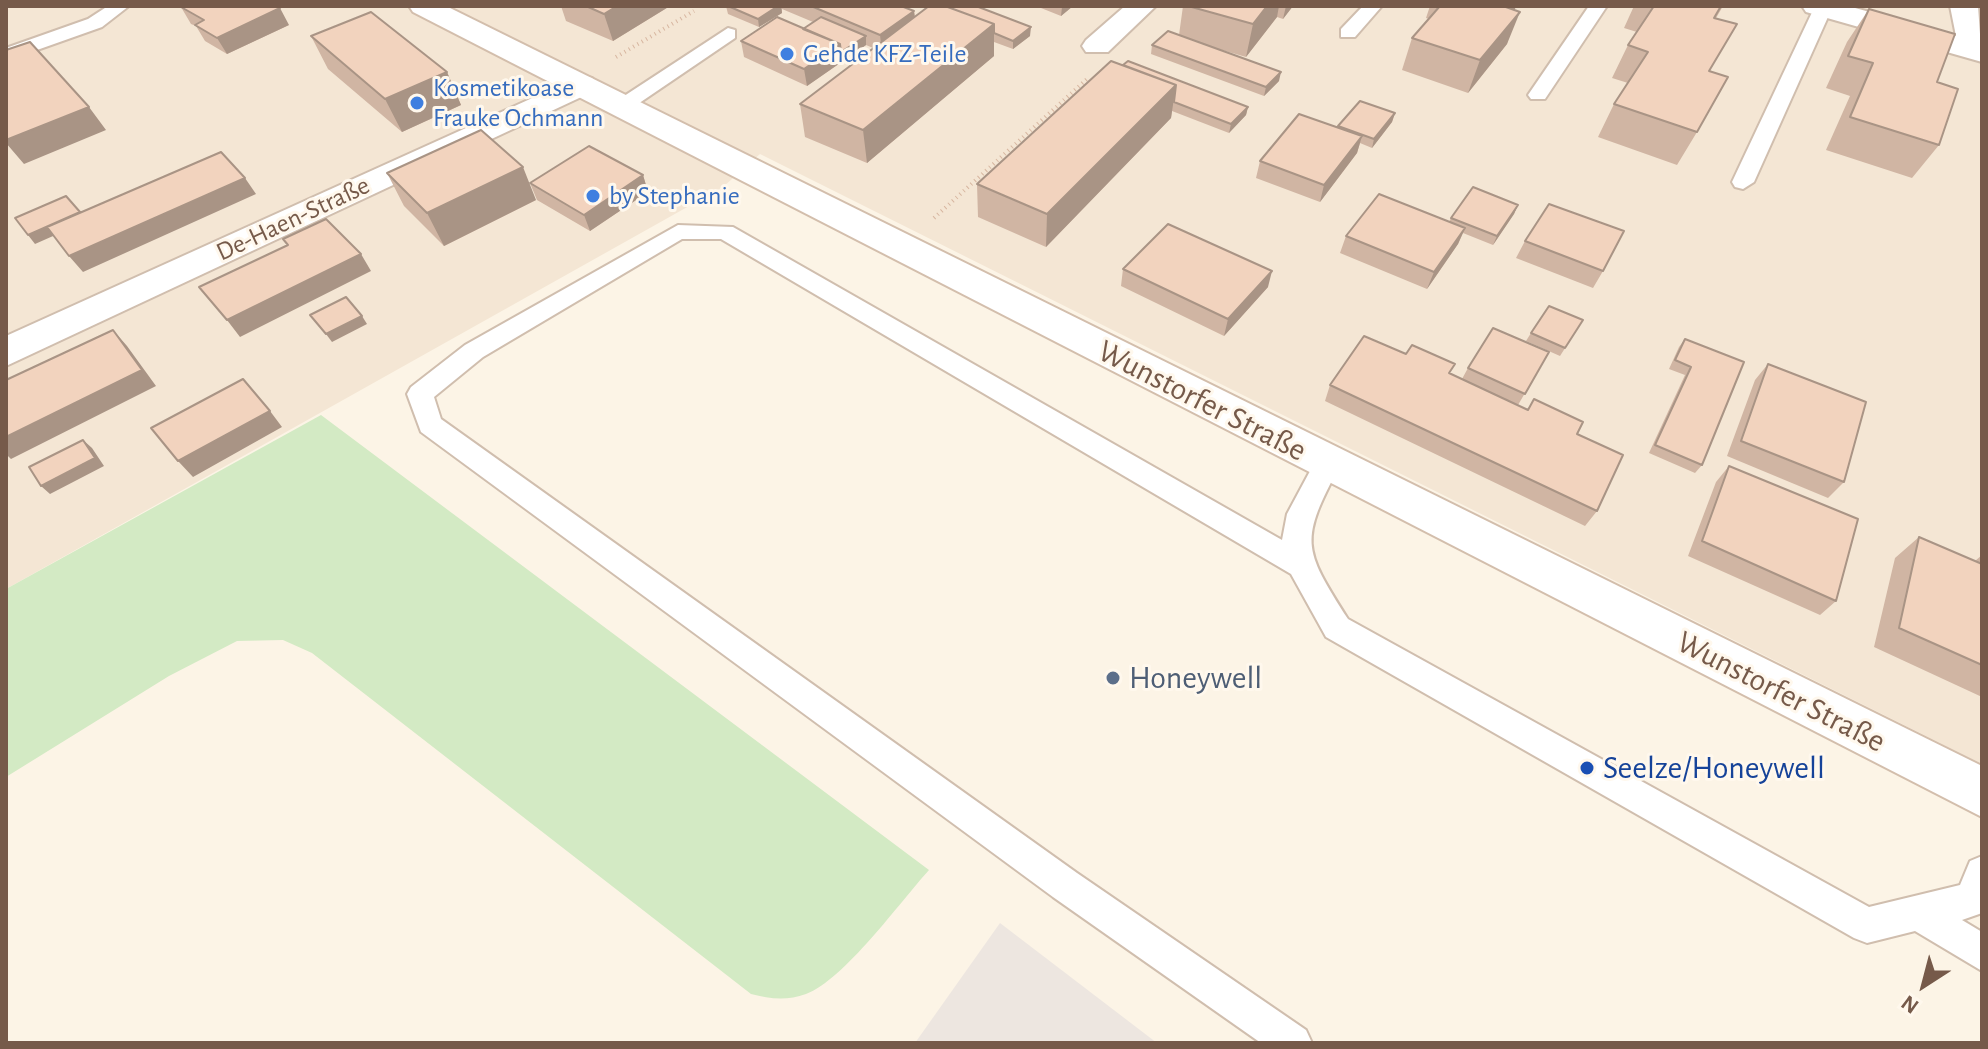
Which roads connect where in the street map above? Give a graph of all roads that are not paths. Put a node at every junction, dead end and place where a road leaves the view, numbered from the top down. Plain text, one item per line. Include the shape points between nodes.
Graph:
1 (120, 6) edge
2 (423, 6) edge
3 (1142, 6) edge
4 (1373, 6) edge
5 (1598, 6) edge
6 (1964, 6) edge
7 (1819, 7) edge
8 (1348, 33) dead end
9 (728, 34) dead end
10 (1978, 52) edge
11 (6, 55) edge
12 (1095, 60) road end
13 (577, 83) junction
14 (1538, 95) dead end
15 (622, 106) junction
16 (1743, 182) dead end
17 (6, 352) edge
18 (1327, 465) junction
19 (1300, 565) junction
20 (1982, 792) edge
21 (1982, 873) edge
22 (1918, 913) junction
23 (1982, 953) edge
24 (1293, 1043) edge

1 - 11 lane via 95,23
2 - 13 street, Wunstorfer Straße
3 - 12 street
4 - 8 lane
5 - 14 lane
6 - 10 street
7 - 10 street
7 - 16 lane
9 - 15 lane
13 - 15 street, Wunstorfer Straße
13 - 17 street, De-Haen-Straße
15 - 18 street, Wunstorfer Straße
18 - 19 lane via 1299,511 1294,538
18 - 20 street, Wunstorfer Straße
19 - 22 lane via 1337,628 1867,925
19 - 24 lane via 725,232 678,232 474,351 420,394 430,425 1065,885
21 - 22 lane via 1971,900
22 - 23 lane

